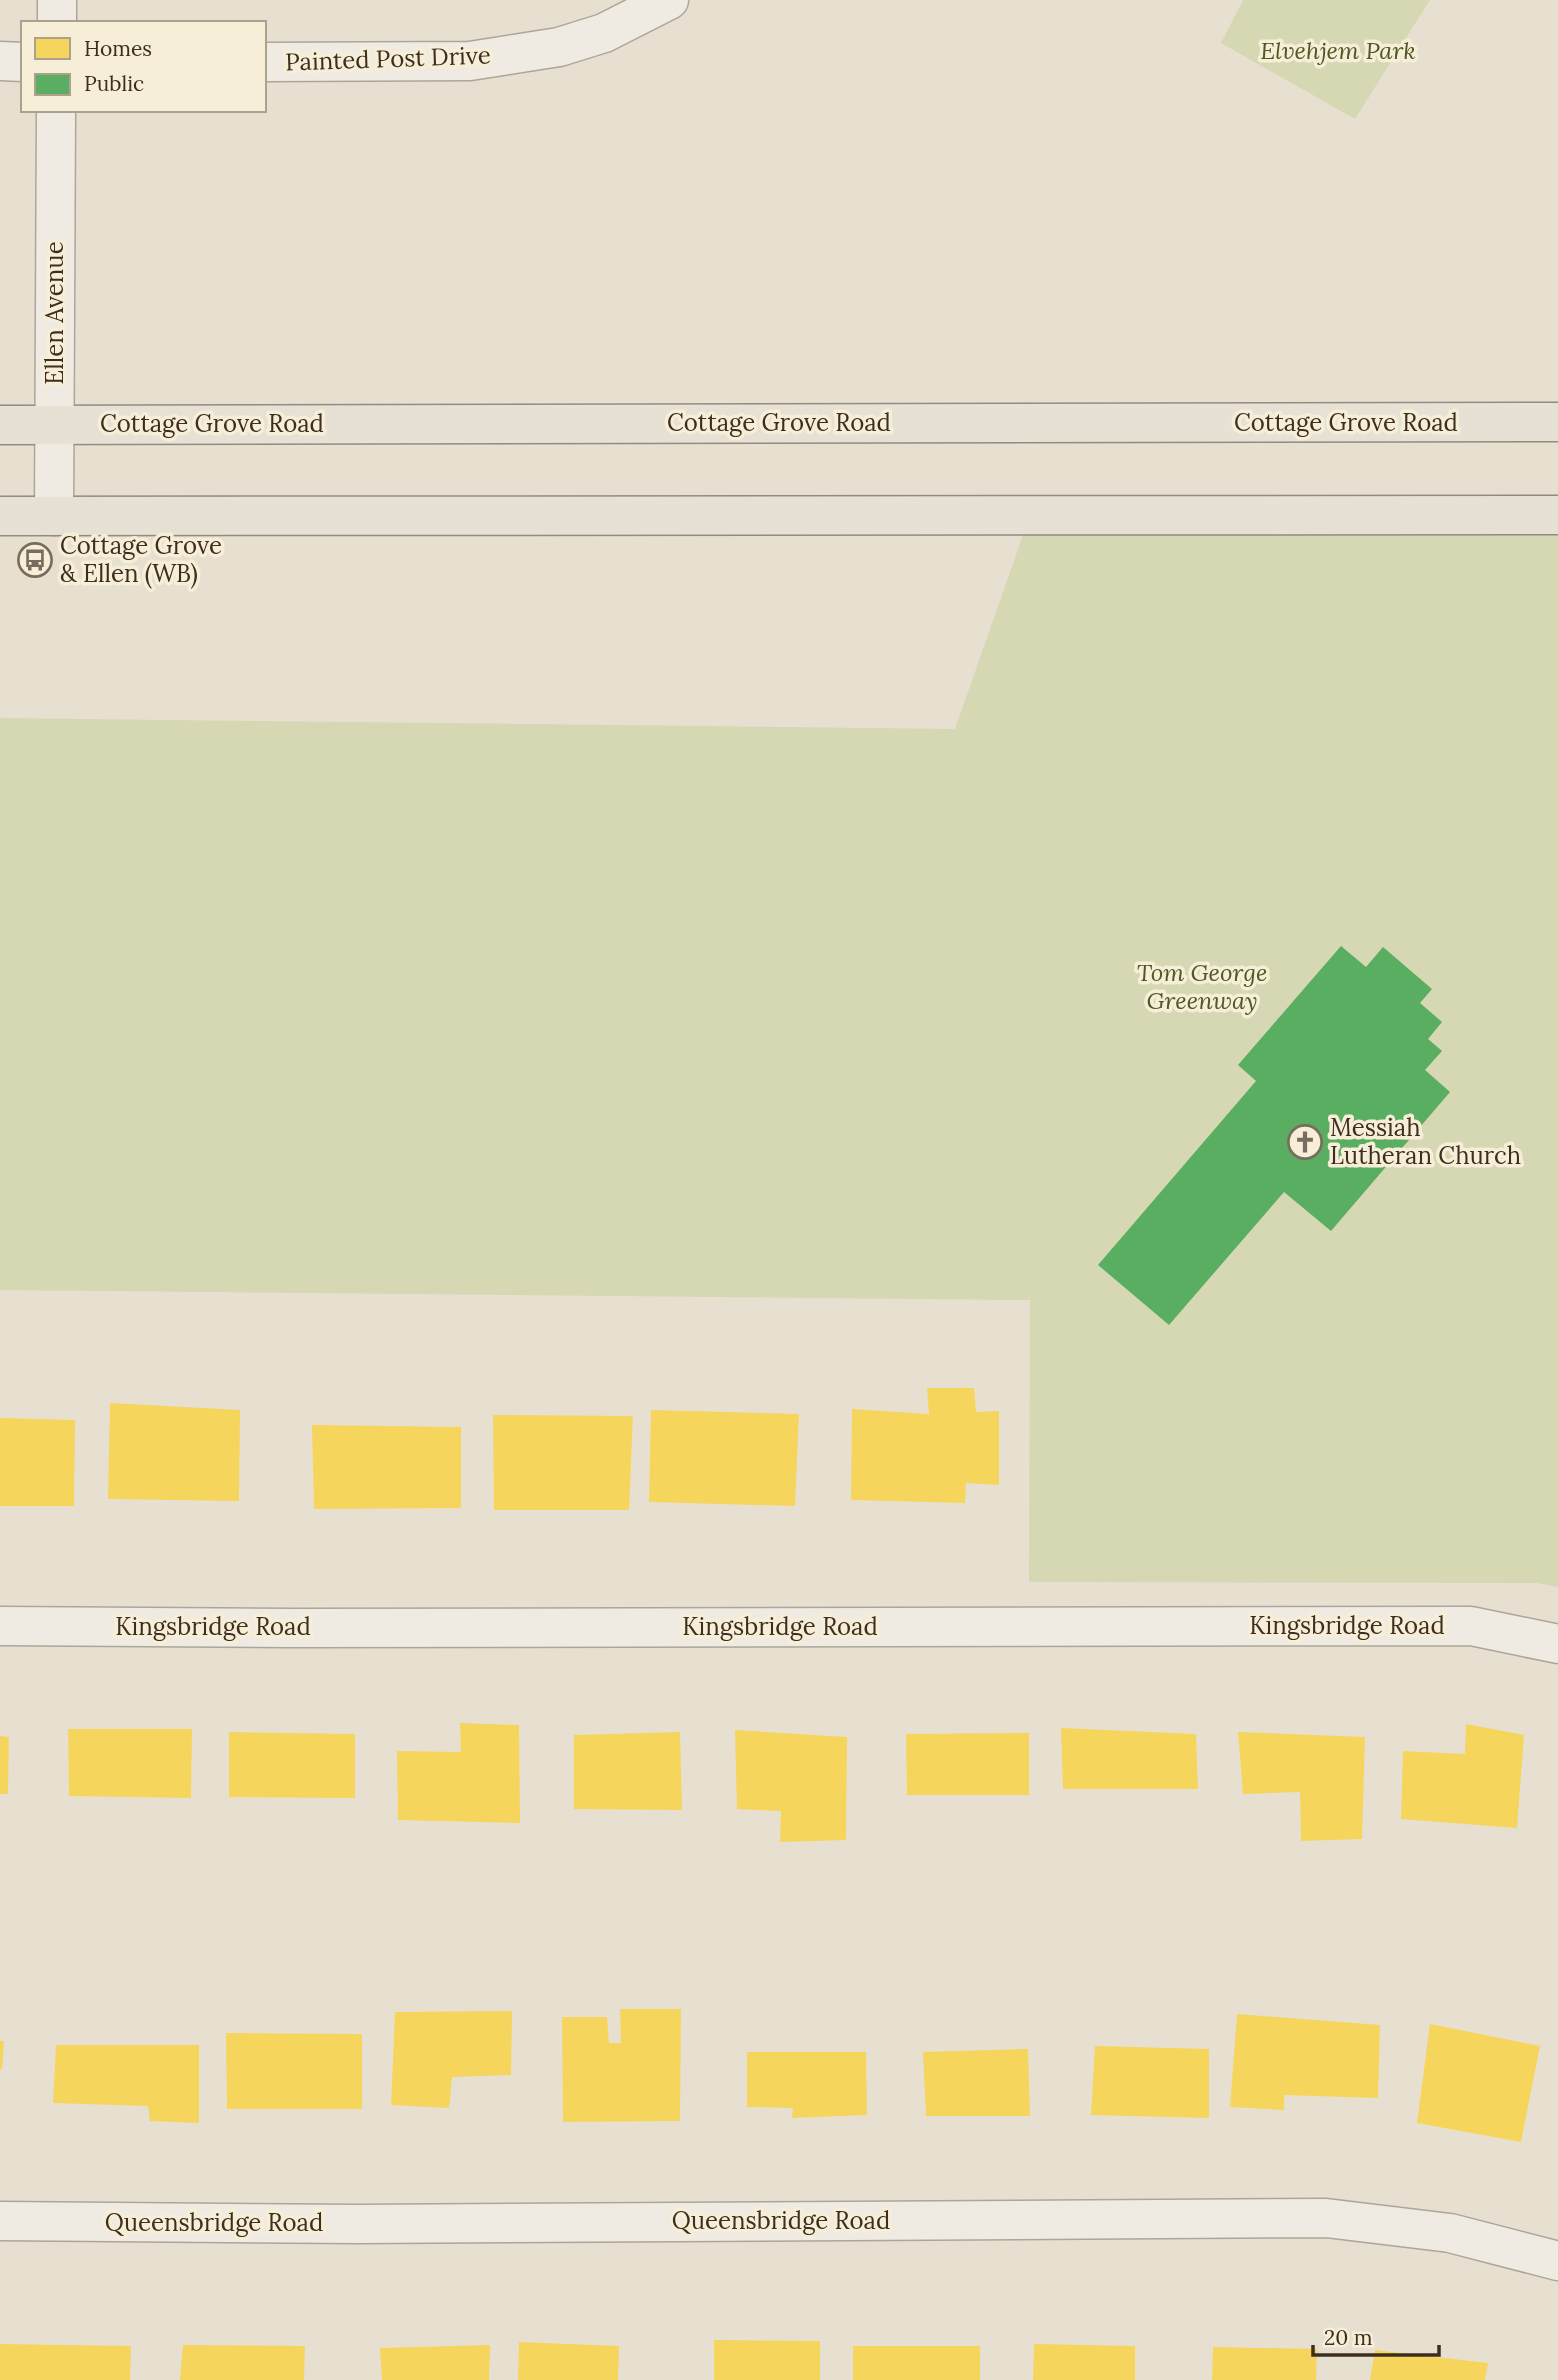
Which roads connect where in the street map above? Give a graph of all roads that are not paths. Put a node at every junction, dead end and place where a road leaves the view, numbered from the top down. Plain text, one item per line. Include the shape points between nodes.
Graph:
1 (57, 0) edge
2 (669, 0) edge
3 (57, 21) edge
4 (0, 61) edge
5 (21, 62) edge
6 (266, 62) edge
7 (56, 112) edge
8 (1558, 422) edge
9 (0, 425) edge
10 (55, 425) junction
11 (1558, 515) edge
12 (0, 516) edge
13 (54, 516) junction
14 (0, 1626) edge
15 (1558, 1644) edge
16 (0, 2221) edge
17 (1558, 2261) edge

1 - 3 street
2 - 6 street, Painted Post Drive via 604,33 559,47 470,61
4 - 5 street
7 - 10 street, Ellen Avenue
8 - 10 main road, Cottage Grove Road
9 - 10 main road, Cottage Grove Road
10 - 13 street, Ellen Avenue
11 - 13 main road
12 - 13 main road
14 - 15 street, Kingsbridge Road via 1471,1626
16 - 17 street, Queensbridge Road via 372,2224 1326,2218 1450,2233

